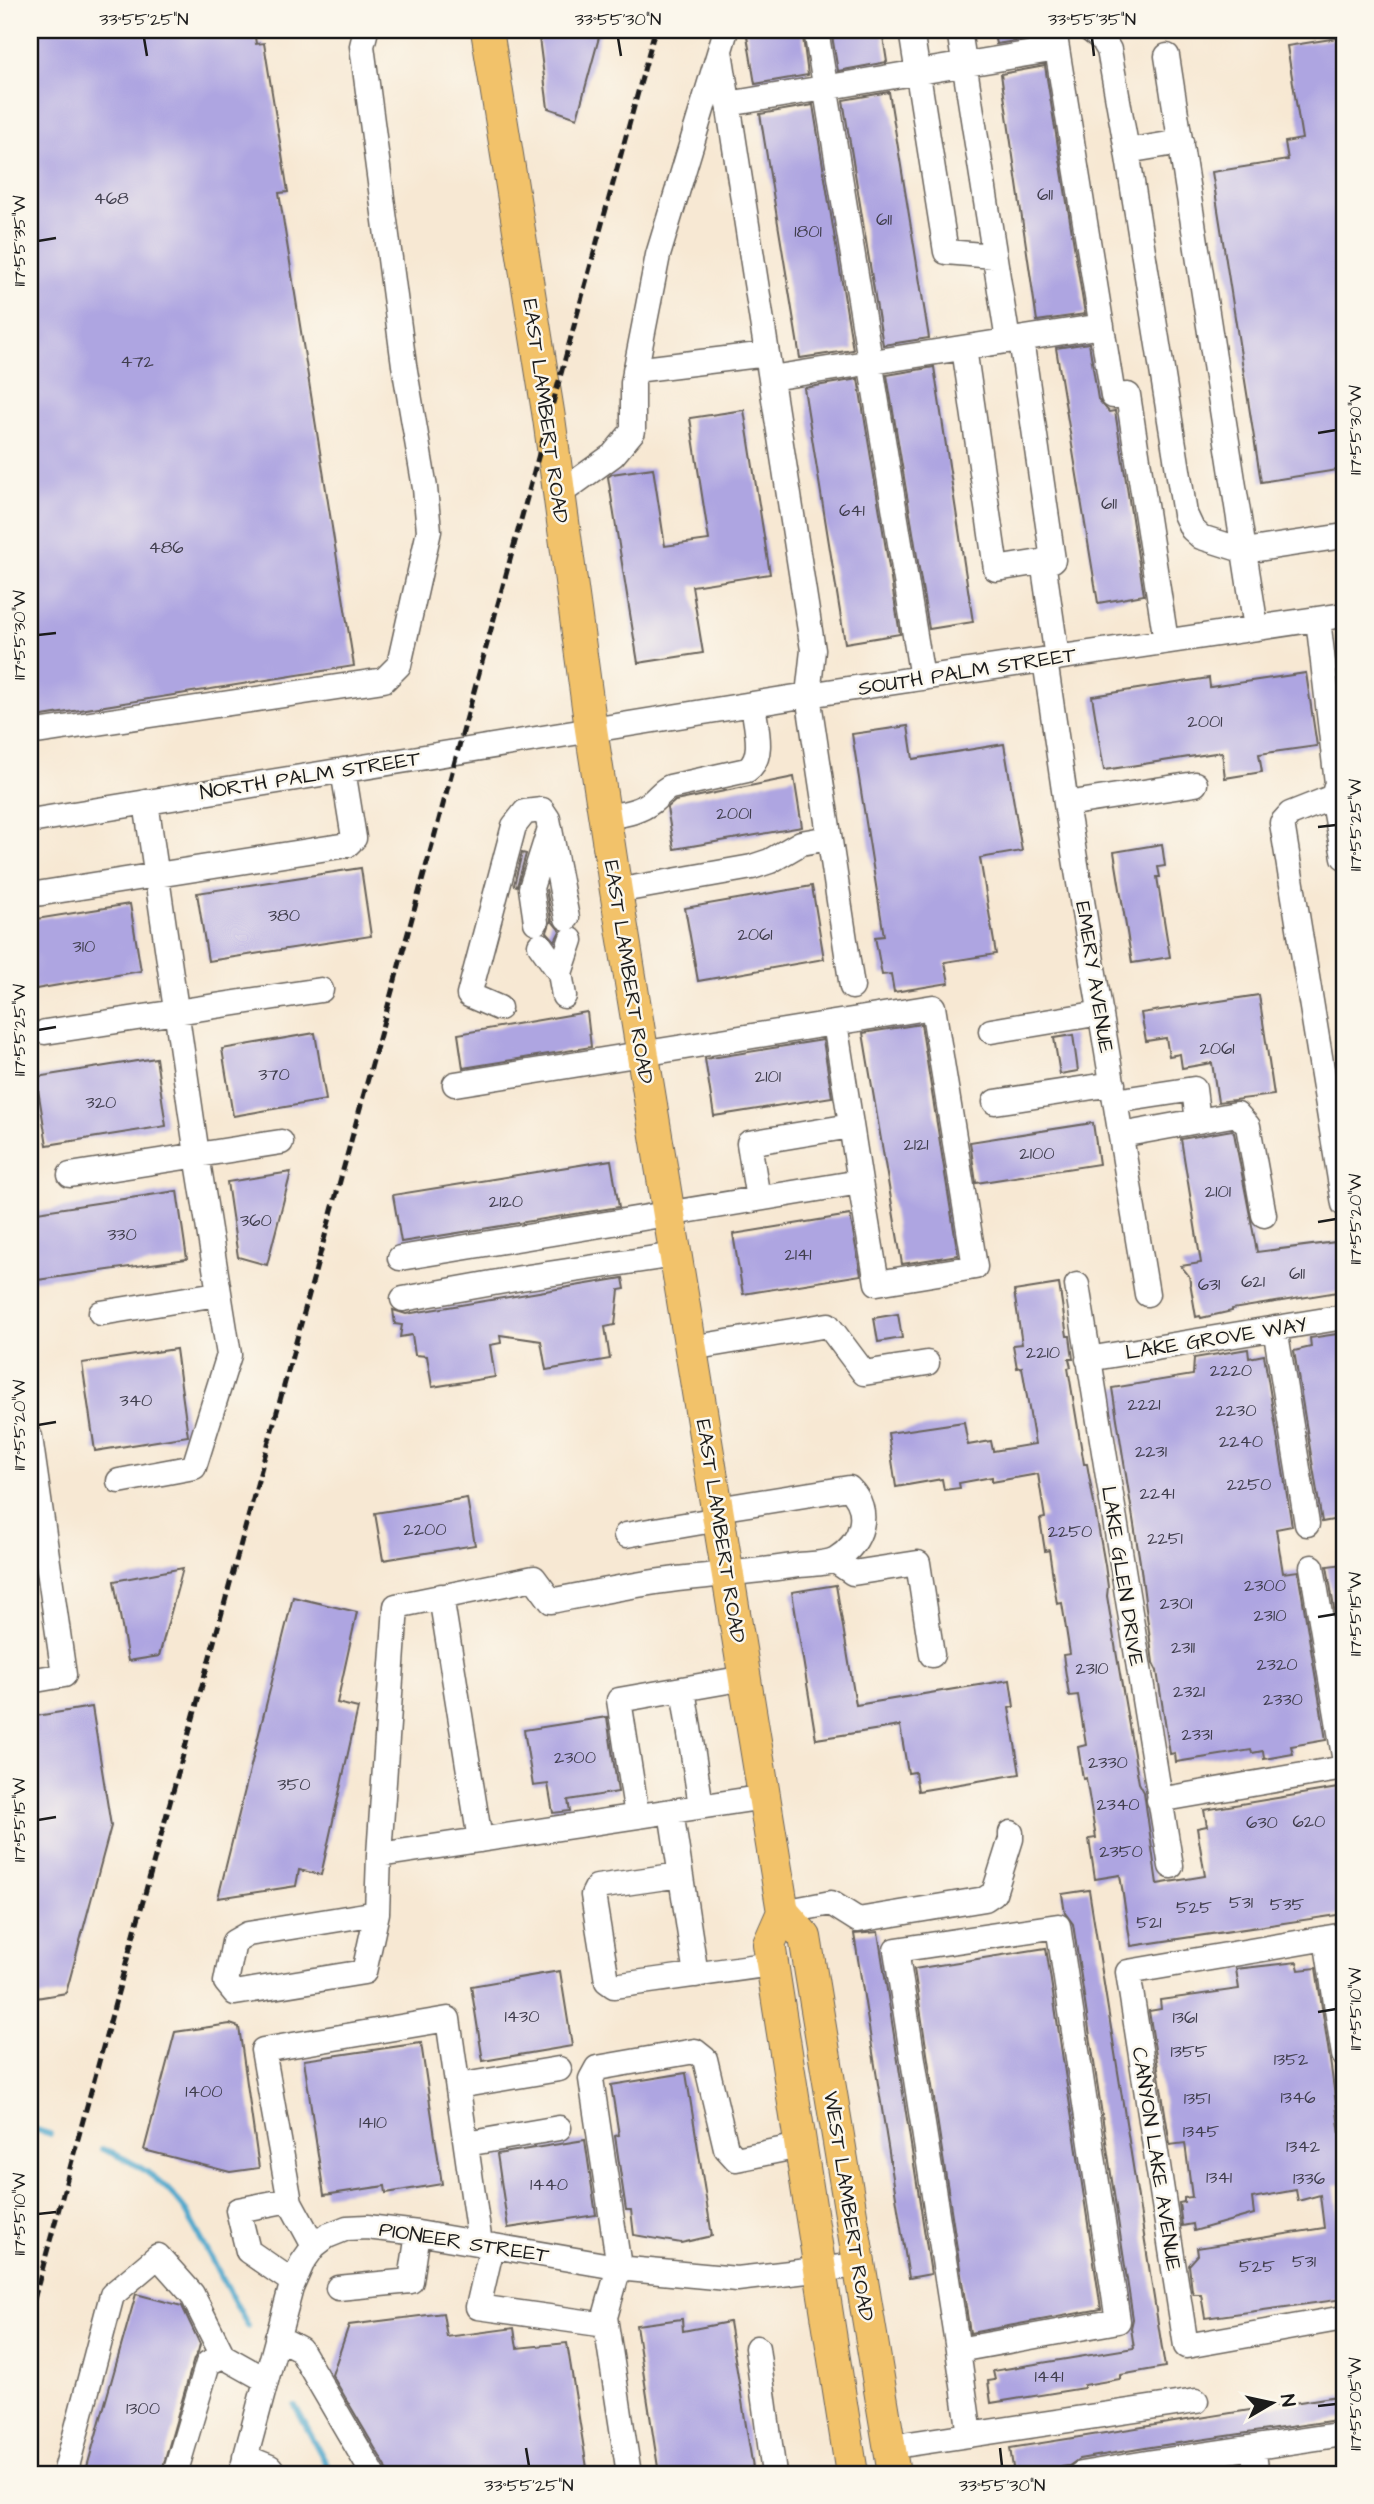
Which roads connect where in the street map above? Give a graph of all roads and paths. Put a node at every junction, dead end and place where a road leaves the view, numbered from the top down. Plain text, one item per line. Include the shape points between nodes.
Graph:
1 (366, 30) edge
2 (487, 30) edge
3 (816, 30) edge
4 (911, 30) edge
5 (959, 30) edge
6 (1090, 30) edge
7 (1055, 39) edge
8 (723, 40) edge
9 (1167, 56) dead end
10 (964, 64) junction
11 (917, 72) junction
12 (825, 87) junction
13 (728, 104) junction
14 (1181, 142) junction
15 (1127, 150) junction
16 (994, 256) junction
17 (1102, 326) junction
18 (1014, 340) junction
19 (964, 348) junction
20 (767, 354) junction
21 (871, 363) junction
22 (635, 370) junction
23 (771, 378) junction
24 (559, 494) junction
25 (1344, 536) edge
26 (1245, 551) junction
27 (1043, 561) junction
28 (1344, 615) edge
29 (1318, 619) junction
30 (1256, 628) junction
31 (1166, 641) junction
32 (1051, 659) junction
33 (922, 678) junction
34 (808, 695) junction
35 (753, 704) junction
36 (591, 729) junction
37 (30, 733) edge
38 (344, 770) junction
39 (1195, 784) dead end
40 (1334, 797) junction
41 (146, 802) junction
42 (1066, 804) junction
43 (604, 817) junction
44 (30, 821) edge
45 (550, 828) junction
46 (829, 838) junction
47 (1344, 858) edge
48 (156, 875) junction
49 (616, 891) junction
50 (30, 895) edge
51 (852, 986) dead end
52 (321, 990) dead end
53 (499, 1008) dead end
54 (175, 1011) junction
55 (1101, 1013) junction
56 (835, 1023) junction
57 (991, 1031) dead end
58 (45, 1032) dead end
59 (642, 1054) junction
60 (455, 1084) dead end
61 (1114, 1092) junction
62 (995, 1102) dead end
63 (1198, 1121) junction
64 (851, 1126) junction
65 (1121, 1135) junction
66 (281, 1142) dead end
67 (197, 1155) junction
68 (71, 1175) dead end
69 (860, 1182) junction
70 (758, 1199) junction
71 (1344, 1204) edge
72 (669, 1213) junction
73 (1264, 1215) dead end
74 (675, 1255) junction
75 (400, 1258) dead end
76 (1077, 1285) dead end
77 (218, 1294) junction
78 (1147, 1294) dead end
79 (403, 1299) dead end
80 (100, 1313) dead end
81 (1344, 1317) edge
82 (1275, 1328) junction
83 (691, 1348) junction
84 (1088, 1359) junction
85 (927, 1363) dead end
86 (30, 1437) edge
87 (119, 1481) dead end
88 (718, 1514) junction
89 (1307, 1524) dead end
90 (626, 1535) dead end
91 (834, 1560) junction
92 (1312, 1567) dead end
93 (728, 1575) junction
94 (441, 1597) junction
95 (932, 1655) dead end
96 (745, 1678) junction
97 (30, 1681) edge
98 (683, 1689) junction
99 (1344, 1756) edge
100 (1344, 1768) edge
101 (765, 1797) junction
102 (1160, 1800) junction
103 (701, 1806) junction
104 (671, 1811) junction
105 (637, 1816) junction
106 (1011, 1833) dead end
107 (480, 1840) junction
108 (379, 1855) junction
109 (1171, 1866) dead end
110 (680, 1875) junction
111 (783, 1912) junction
112 (377, 1913) junction
113 (1335, 1937) edge
114 (771, 1954) junction
115 (696, 1975) junction
116 (1344, 2055) edge
117 (559, 2068) dead end
118 (458, 2086) junction
119 (559, 2128) dead end
120 (466, 2144) junction
121 (800, 2146) junction
122 (289, 2200) junction
123 (418, 2233) junction
124 (486, 2245) junction
125 (314, 2246) junction
126 (859, 2265) junction
127 (619, 2267) junction
128 (819, 2270) junction
129 (293, 2282) junction
130 (338, 2288) dead end
131 (1344, 2318) edge
132 (606, 2325) junction
133 (277, 2337) junction
134 (757, 2348) dead end
135 (958, 2350) junction
136 (223, 2356) junction
137 (266, 2380) junction
138 (1196, 2401) dead end
139 (1344, 2434) edge
140 (970, 2435) junction
141 (1253, 2448) junction
142 (891, 2460) edge
143 (243, 2466) edge
144 (1154, 2468) edge
145 (65, 2474) edge
146 (175, 2474) edge
147 (275, 2474) edge
148 (373, 2474) edge
149 (629, 2474) edge
150 (774, 2474) edge
151 (852, 2474) edge
152 (1081, 2474) edge
153 (1257, 2474) edge

1 - 37 street via 362,46 429,531 399,666 384,680
2 - 24 main road, EAST LAMBERT ROAD
3 - 12 street
4 - 11 street
5 - 10 street
6 - 15 street via 1109,50
7 - 10 street
7 - 17 street
8 - 13 street
8 - 22 street via 658,255
9 - 14 street
10 - 11 street
10 - 16 street
11 - 12 street
11 - 16 street via 946,252
12 - 13 street
12 - 21 street
13 - 20 street
14 - 15 street
14 - 26 street
15 - 26 street via 1185,514 1202,537
16 - 18 street
17 - 18 street
17 - 31 street via 1113,396 1128,395
18 - 19 street
18 - 27 street via 1053,560
19 - 21 street
19 - 27 street via 996,569
20 - 22 street
20 - 23 street
21 - 23 street
21 - 33 street
22 - 24 street via 633,431 613,455
23 - 34 street via 813,650
24 - 36 main road, EAST LAMBERT ROAD
25 - 26 street
26 - 30 street
27 - 32 street, EMERY AVENUE
28 - 29 street, SOUTH PALM STREET
29 - 30 street, SOUTH PALM STREET
29 - 40 street via 1337,783
30 - 31 street, SOUTH PALM STREET
31 - 32 street, SOUTH PALM STREET
32 - 33 street, SOUTH PALM STREET
32 - 42 street, EMERY AVENUE
33 - 34 street, SOUTH PALM STREET
34 - 35 street, SOUTH PALM STREET
34 - 46 street
35 - 36 street, SOUTH PALM STREET
35 - 43 street via 758,754 754,765 670,787 632,813
36 - 38 street, NORTH PALM STREET
36 - 43 main road, EAST LAMBERT ROAD
38 - 41 street, NORTH PALM STREET
38 - 48 street via 354,838 347,845
39 - 42 street
40 - 47 street
40 - 71 street via 1290,814 1282,823
41 - 44 street, NORTH PALM STREET
41 - 48 street
42 - 55 street, EMERY AVENUE
43 - 49 main road, EAST LAMBERT ROAD
45 - 45 street via 569,929 562,984 538,933 531,888
45 - 53 street via 542,810 525,812 514,826 469,995
46 - 49 street via 801,843 752,867
46 - 51 street
48 - 50 street
48 - 54 street
49 - 59 main road, EAST LAMBERT ROAD
52 - 54 street
54 - 58 street
54 - 67 street
55 - 57 street
55 - 61 street, EMERY AVENUE
56 - 59 street
56 - 64 street
56 - 69 street via 933,1007 975,1267 877,1283
59 - 60 street
59 - 72 main road, EAST LAMBERT ROAD
61 - 62 street
61 - 63 street via 1194,1089
61 - 65 street, EMERY AVENUE
63 - 65 street
63 - 73 street via 1237,1114 1248,1126
64 - 69 street
64 - 70 street via 749,1143
65 - 78 street, EMERY AVENUE
66 - 67 street
67 - 68 street
67 - 77 street
69 - 70 street
70 - 72 street
72 - 74 main road, EAST LAMBERT ROAD
72 - 75 street
74 - 79 street
74 - 83 main road, EAST LAMBERT ROAD
76 - 84 street, LAKE GLEN DRIVE
77 - 80 street
77 - 87 street via 229,1355 194,1467
81 - 82 street, LAKE GROVE WAY
82 - 84 street, LAKE GROVE WAY
82 - 89 street
83 - 85 street via 828,1325 864,1373
83 - 88 main road, EAST LAMBERT ROAD
84 - 102 street, LAKE GLEN DRIVE
86 - 97 street via 64,1675
88 - 90 street
88 - 91 street via 849,1488 862,1510 863,1526 857,1540
88 - 93 main road, EAST LAMBERT ROAD
91 - 93 street
91 - 95 street via 853,1573 918,1563
92 - 99 street
93 - 94 street via 551,1601 534,1578
93 - 96 main road, EAST LAMBERT ROAD
94 - 107 street
94 - 108 street via 396,1606
96 - 98 street
96 - 101 main road, EAST LAMBERT ROAD
98 - 103 street
98 - 105 street via 619,1700
100 - 102 street
101 - 103 street
101 - 111 main road, EAST LAMBERT ROAD
102 - 109 street, LAKE GLEN DRIVE
103 - 104 street
104 - 105 street
104 - 110 street
105 - 107 street
106 - 111 street via 994,1893 985,1899 858,1920 831,1903
107 - 108 street
108 - 112 street
110 - 115 street
110 - 115 street via 597,1887 593,1895 607,1981 614,1986
111 - 114 main road
111 - 126 main road, WEST LAMBERT ROAD via 805,1937
112 - 112 street via 248,1934 234,1942 226,1982 235,1993 364,1972
113 - 116 street
113 - 131 street, CANYON LAKE AVENUE via 1128,1972 1186,2346
114 - 115 street
114 - 121 main road, WEST LAMBERT ROAD
117 - 118 street
118 - 120 street
118 - 122 street via 448,2019 263,2050
119 - 120 street
120 - 124 street
121 - 127 street via 736,2158 726,2148 705,2059 695,2051 597,2068 591,2080
121 - 128 main road, WEST LAMBERT ROAD
122 - 125 street
122 - 129 street via 238,2210 248,2251
123 - 124 street, PIONEER STREET
123 - 125 street, PIONEER STREET via 347,2228
123 - 130 street via 411,2281
124 - 127 street, PIONEER STREET
124 - 132 street via 478,2307
125 - 129 street, PIONEER STREET
126 - 128 street, PIONEER STREET
126 - 142 main road, WEST LAMBERT ROAD
127 - 128 street, PIONEER STREET via 737,2279
127 - 132 street
128 - 151 main road, WEST LAMBERT ROAD
129 - 133 street, PIONEER STREET
132 - 149 street
133 - 137 street, PIONEER STREET
133 - 148 street via 300,2349
134 - 150 street
135 - 135 street via 1118,2321 1058,1926 896,1950
135 - 140 street
136 - 137 street
136 - 145 street via 192,2294 158,2256 112,2295
136 - 146 street via 208,2363
137 - 143 street, PIONEER STREET
138 - 140 street
139 - 141 street
140 - 142 street
141 - 144 street
141 - 153 street
143 - 147 street via 270,2467
144 - 152 street

